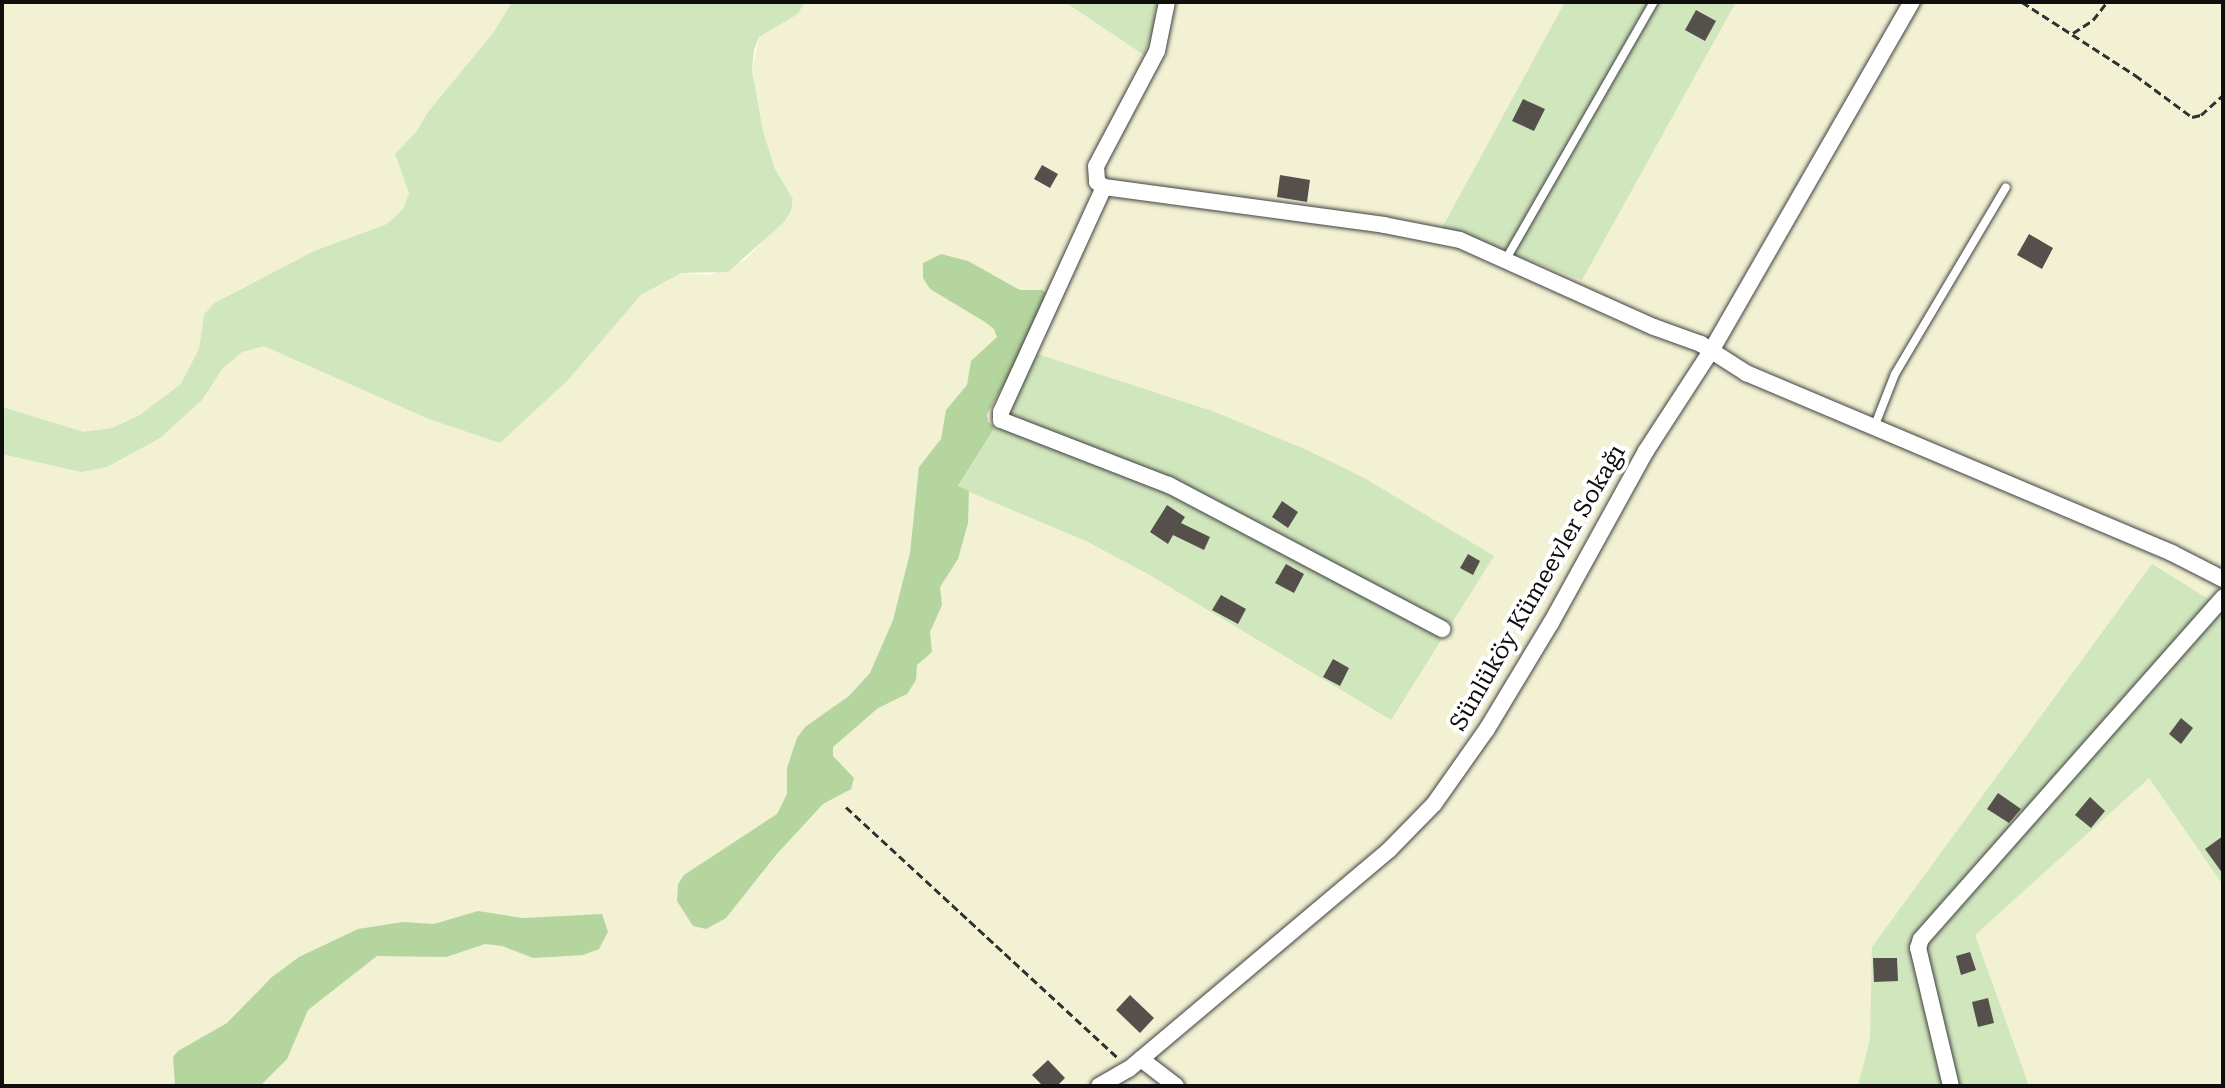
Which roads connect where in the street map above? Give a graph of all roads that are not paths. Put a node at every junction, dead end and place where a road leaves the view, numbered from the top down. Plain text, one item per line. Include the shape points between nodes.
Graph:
1 (1167, 2) edge
2 (1654, 2) edge
3 (1912, 2) edge
4 (1104, 187) junction
5 (2006, 187) dead end
6 (1506, 259) junction
7 (1711, 351) junction
8 (1875, 425) junction
9 (2223, 579) edge
10 (2223, 598) edge
11 (1442, 629) dead end
12 (1135, 1064) junction
13 (1099, 1086) edge
14 (1176, 1086) edge
15 (1951, 1086) edge

1 - 4 street via 1157,51 1096,166 1097,182
2 - 6 lane
3 - 7 street, Sünlüköy Kümeevler Sokağı
4 - 6 street via 1413,229
4 - 11 street via 1001,420 1169,485
5 - 8 lane via 1895,374
6 - 7 street
7 - 8 street via 1746,373
7 - 12 street, Sünlüköy Kümeevler Sokağı via 1646,451 1508,695 1434,804 1389,850
8 - 9 street
10 - 15 street via 1921,939 1918,948
12 - 13 street, Sünlüköy Kümeevler Sokağı
12 - 14 street

